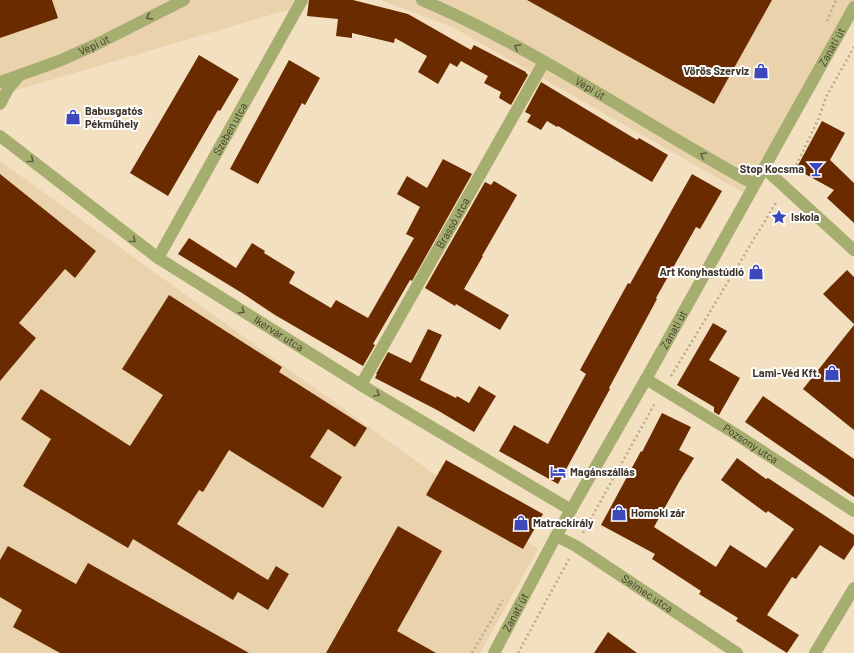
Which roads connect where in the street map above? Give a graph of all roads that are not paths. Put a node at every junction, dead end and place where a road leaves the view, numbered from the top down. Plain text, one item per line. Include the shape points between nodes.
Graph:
1 (184, 0) edge
2 (302, 0) edge
3 (422, 0) edge
4 (854, 7) edge
5 (544, 62) junction
6 (18, 77) junction
7 (0, 82) edge
8 (0, 104) edge
9 (0, 136) edge
10 (764, 168) junction
11 (754, 184) junction
12 (854, 250) edge
13 (158, 258) junction
14 (646, 379) junction
15 (361, 385) junction
16 (571, 510) junction
17 (854, 511) edge
18 (556, 536) junction
19 (854, 588) edge
20 (494, 653) edge
21 (737, 653) edge
22 (815, 653) edge

1 -> 6 street, Vépi út via 95,45
2 - 13 street, Szeben utca
5 -> 3 street, Vépi út via 462,17
4 - 10 street, Zanati út
11 -> 5 street, Vépi út
5 - 15 street, Brassó utca
6 - 7 street, Vépi út
6 - 8 street
9 -> 13 street, Ikervár utca
10 - 11 street, Zanati út
10 - 12 street
11 - 14 street, Zanati út
13 -> 15 street, Ikervár utca
14 - 16 street, Zanati út
14 - 17 street, Pozsony utca
15 -> 16 street, Ikervár utca
16 - 18 street, Zanati út
18 - 20 street, Zanati út
18 - 21 street, Selmec utca via 576,546
19 - 22 street

